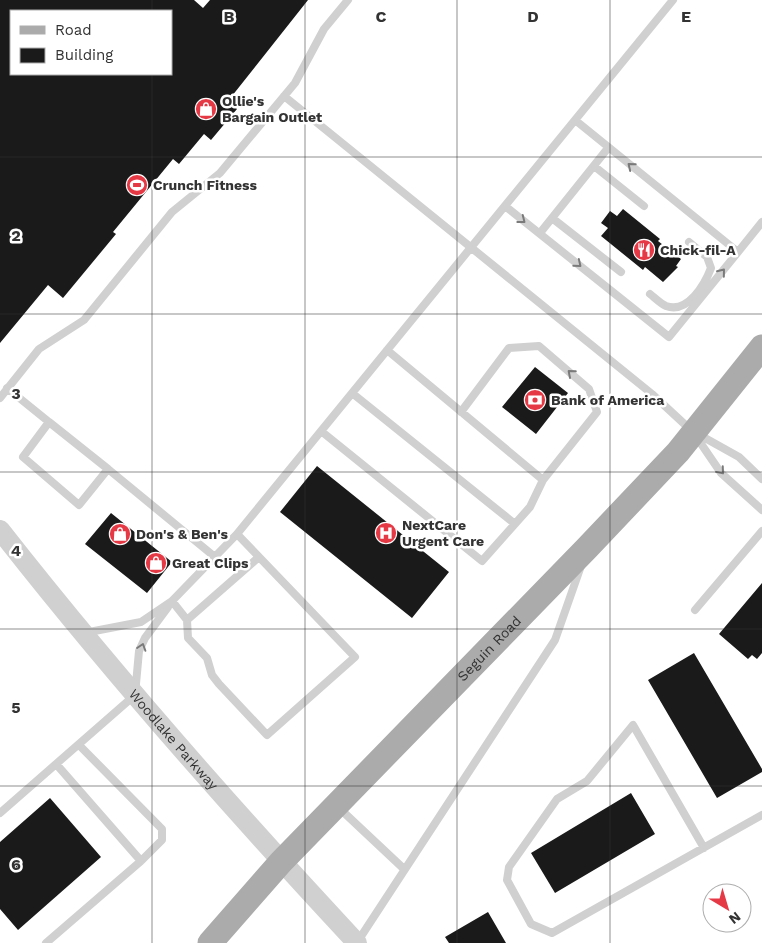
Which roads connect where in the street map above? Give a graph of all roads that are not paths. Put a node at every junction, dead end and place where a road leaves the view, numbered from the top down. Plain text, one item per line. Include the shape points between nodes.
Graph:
1 (348, 0) edge
2 (673, 0) edge
3 (284, 96) junction
4 (575, 120) junction
5 (608, 148) junction
6 (594, 166) junction
7 (504, 206) junction
8 (644, 206) dead end
9 (552, 218) junction
10 (762, 222) edge
11 (540, 234) junction
12 (689, 242) dead end
13 (471, 247) junction
14 (738, 252) junction
15 (621, 272) dead end
16 (650, 294) dead end
17 (762, 347) edge
18 (387, 350) junction
19 (7, 388) junction
20 (352, 393) junction
21 (0, 398) edge
22 (461, 412) junction
23 (49, 422) junction
24 (321, 432) junction
25 (693, 432) junction
26 (108, 469) junction
27 (762, 479) edge
28 (543, 480) junction
29 (762, 510) edge
30 (515, 524) junction
31 (0, 530) edge
32 (762, 531) edge
33 (237, 534) junction
34 (587, 548) junction
35 (215, 557) junction
36 (259, 557) junction
37 (172, 601) junction
38 (695, 610) dead end
39 (187, 620) junction
40 (83, 633) junction
41 (135, 695) junction
42 (79, 745) junction
43 (57, 764) junction
44 (337, 806) junction
45 (0, 813) edge
46 (762, 815) edge
47 (704, 848) junction
48 (141, 860) junction
49 (282, 862) junction
50 (404, 869) junction
51 (46, 943) edge
52 (210, 943) edge
53 (357, 943) edge

1 - 3 lane via 324,29 295,83
2 - 4 lane
3 - 13 lane
3 - 19 lane via 220,173 172,212 84,320 39,349
4 - 5 lane
4 - 7 lane
5 - 6 lane
14 -> 5 lane
6 - 8 lane
6 - 9 lane
7 -> 11 lane
7 - 13 lane
9 - 11 lane
9 - 15 lane
10 - 14 lane
11 -> 14 lane via 670,337
12 - 16 lane via 707,257 711,268 702,287 685,304 675,306 667,306
13 - 18 lane
13 - 25 lane via 652,394
17 - 25 main road, Seguin Road
18 - 20 lane
18 - 22 lane
19 - 21 lane
19 - 23 lane
20 - 24 lane
20 - 30 lane
22 - 28 lane
28 -> 22 lane via 597,412 589,389 539,346 509,348
23 - 26 lane
23 - 26 lane via 23,457 79,504
24 - 30 lane via 482,561
24 - 33 lane
25 - 27 lane via 739,457
25 -> 29 lane via 722,473
25 - 34 main road, Seguin Road
26 - 35 lane
28 - 30 lane via 530,507
31 - 40 street, Woodlake Parkway
32 - 38 lane
33 - 35 lane
33 - 36 lane
34 - 44 main road, Seguin Road
34 - 50 lane via 555,640
35 - 37 lane
36 - 39 lane
36 - 39 lane via 355,658 267,735 212,675 207,658 188,638
37 - 39 lane
37 - 40 lane via 141,622
41 -> 37 lane via 139,651
40 - 41 street, Woodlake Parkway
41 - 42 lane
41 - 49 street, Woodlake Parkway
42 - 43 lane
42 - 48 lane via 162,829 162,840
43 - 45 lane
43 - 48 lane
44 - 49 main road, Seguin Road
44 - 50 lane
46 - 47 lane
47 - 47 lane via 552,933 531,924 506,880 509,868 557,799 587,782 633,725
48 - 51 lane
49 - 52 main road, Seguin Road
49 - 53 street, Woodlake Parkway
50 - 53 lane

